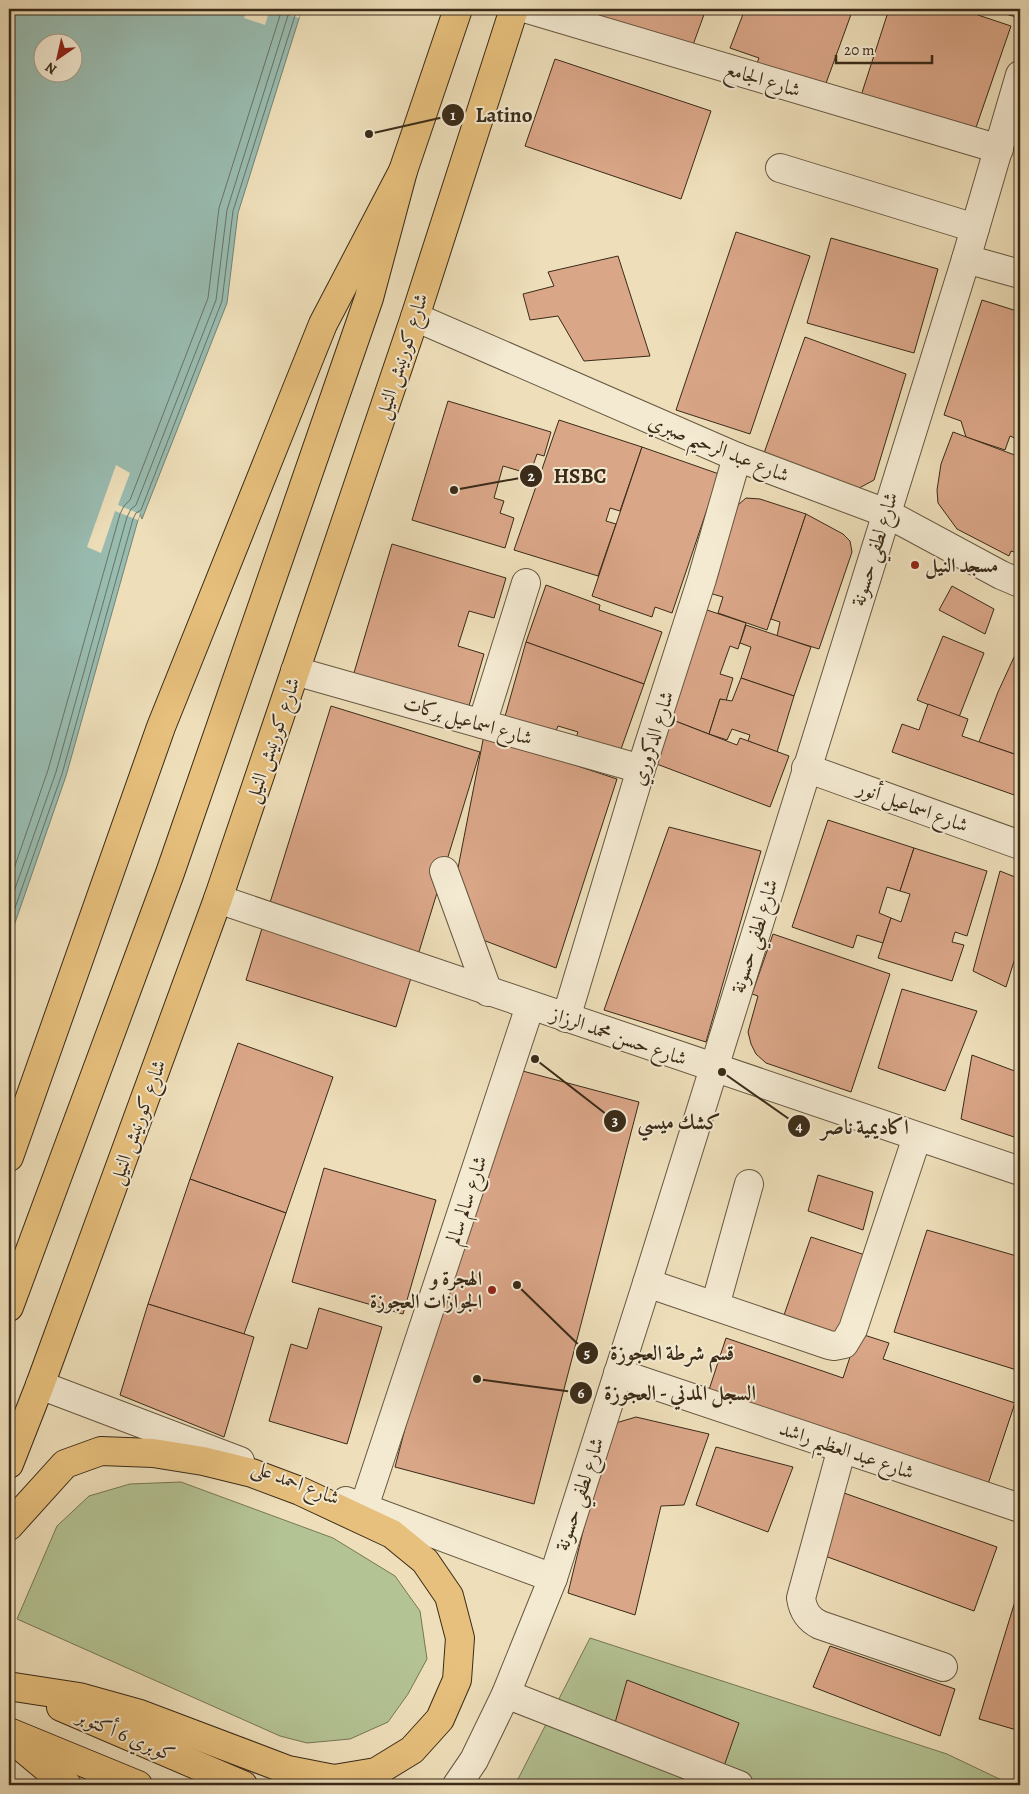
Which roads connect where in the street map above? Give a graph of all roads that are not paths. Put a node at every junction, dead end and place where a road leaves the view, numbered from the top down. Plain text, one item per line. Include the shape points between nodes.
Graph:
1 (458, 9) edge
2 (514, 9) edge
3 (528, 9) edge
4 (1020, 75) edge
5 (999, 149) junction
6 (780, 168) dead end
7 (403, 171) junction
8 (975, 228) junction
9 (966, 259) junction
10 (1020, 274) edge
11 (414, 318) junction
12 (737, 457) junction
13 (886, 513) junction
14 (526, 583) dead end
15 (1020, 583) edge
16 (295, 671) junction
17 (482, 724) junction
18 (806, 768) junction
19 (641, 769) junction
20 (1020, 845) edge
21 (444, 871) dead end
22 (218, 900) junction
23 (488, 992) junction
24 (530, 1006) junction
25 (566, 1018) junction
26 (713, 1068) junction
27 (917, 1137) junction
28 (9, 1157) edge
29 (1020, 1171) edge
30 (749, 1184) dead end
31 (647, 1283) junction
32 (714, 1306) junction
33 (9, 1307) edge
34 (618, 1373) junction
35 (40, 1385) junction
36 (842, 1448) junction
37 (9, 1464) edge
38 (364, 1507) junction
39 (1020, 1508) edge
40 (9, 1526) edge
41 (553, 1578) junction
42 (943, 1667) dead end
43 (11, 1686) edge
44 (506, 1694) junction
45 (9, 1734) edge
46 (180, 1759) junction
47 (95, 1767) junction
48 (67, 1785) edge
49 (116, 1785) edge
50 (138, 1785) edge
51 (243, 1785) edge
52 (302, 1785) edge
53 (457, 1785) edge
54 (739, 1785) edge

1 - 7 main road
2 - 11 main road, شارع كورنيش النيل
3 - 5 street, شارع الجامع
4 - 5 street, شارع لطفي حسونة
5 - 8 street, شارع لطفي حسونة
6 - 8 street
7 - 28 main road via 323,324 161,727
7 - 33 main road via 369,298 183,836
8 - 9 street, شارع لطفي حسونة
9 - 10 street
9 - 13 street, شارع لطفي حسونة
11 - 12 street, شارع عبد الرحيم صبري
11 - 16 main road, شارع كورنيش النيل
12 - 13 street, شارع عبد الرحيم صبري
12 - 19 street, شارع الدكروري
13 - 15 street, شارع عبد الرحيم صبري
13 - 18 street, شارع لطفي حسونة
14 - 17 street
16 - 17 street, شارع اسماعيل بركات
16 - 22 main road, شارع كورنيش النيل
17 - 19 street, شارع اسماعيل بركات
18 - 20 street, شارع اسماعيل أنور
18 - 26 street, شارع لطفي حسونة
19 - 25 street, شارع الدكروري
21 - 23 street
22 - 23 street, شارع حسن محمد الرزاز
22 - 35 main road, شارع كورنيش النيل
23 - 24 street, شارع حسن محمد الرزاز
24 - 25 street, شارع حسن محمد الرزاز
24 - 38 street, شارع سالم سالم
25 - 26 street, شارع حسن محمد الرزاز
26 - 27 street, شارع حسن محمد الرزاز
26 - 31 street, شارع لطفي حسونة
27 - 29 street, شارع حسن محمد الرزاز
27 - 32 street via 853,1329 844,1344 828,1345
30 - 32 street
31 - 32 street
31 - 34 street, شارع لطفي حسونة
34 - 36 street, شارع عبد العظيم راشد
34 - 41 street, شارع لطفي حسونة
35 - 37 main road, شارع كورنيش النيل
35 - 38 street, شارع احمد على
36 - 39 street, شارع عبد العظيم راشد
36 - 42 street via 801,1598 805,1613 820,1625
38 - 41 street, شارع احمد على
40 - 43 main road via 65,1464 101,1451 153,1453 203,1461 300,1491 392,1534 425,1561 449,1596 460,1638 457,1680 440,1719 412,1750 376,1772 334,1779 288,1770 140,1714 79,1697
41 - 44 street, شارع لطفي حسونة
43 - 46 main road, كوبري 6 أكتوبر
44 - 53 street, شارع لطفي حسونة via 474,1760
44 - 54 street
45 - 47 main road, كوبري 6 أكتوبر
45 - 48 main road
46 - 51 main road, كوبري 6 أكتوبر
46 - 52 main road via 215,1760
47 - 49 main road
47 - 50 main road, كوبري 6 أكتوبر

